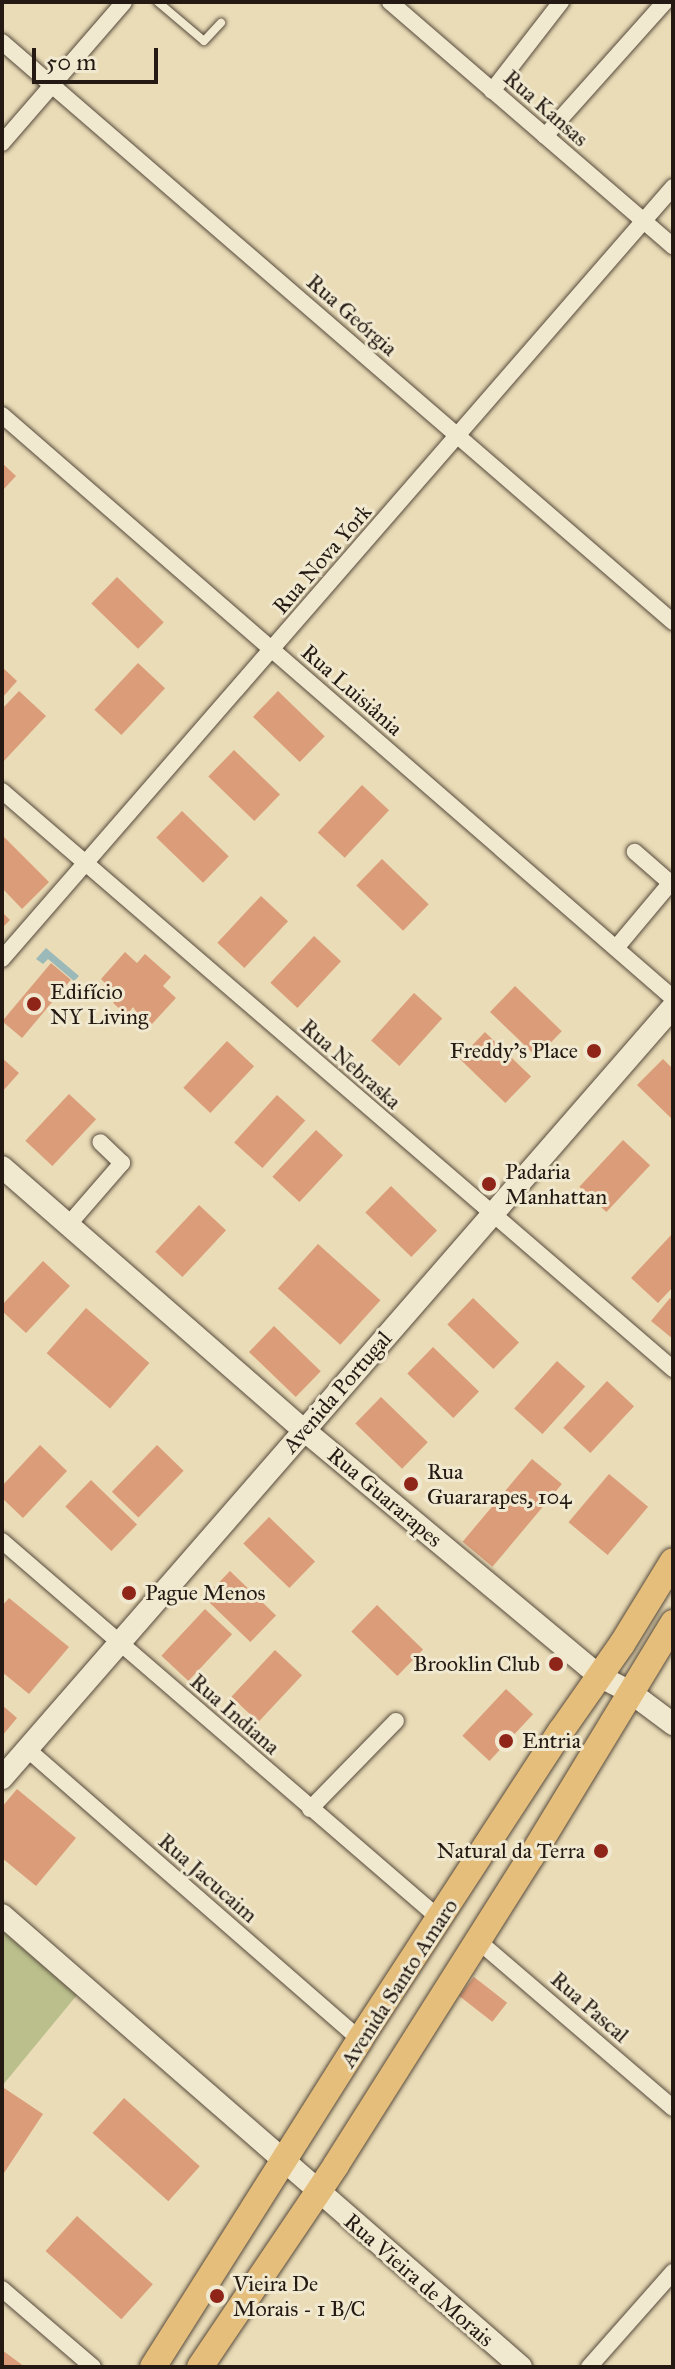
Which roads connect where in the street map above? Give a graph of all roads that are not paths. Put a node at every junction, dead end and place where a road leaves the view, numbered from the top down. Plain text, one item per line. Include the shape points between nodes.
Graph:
1 (124, 2) edge
2 (158, 2) edge
3 (390, 2) edge
4 (561, 2) edge
5 (665, 2) edge
6 (221, 23) dead end
7 (2, 42) edge
8 (52, 85) junction
9 (492, 91) junction
10 (545, 136) junction
11 (2, 143) edge
12 (673, 187) edge
13 (644, 221) junction
14 (673, 246) edge
15 (2, 415) edge
16 (459, 436) junction
17 (673, 622) edge
18 (272, 649) junction
19 (2, 791) edge
20 (635, 852) dead end
21 (86, 863) junction
22 (616, 948) junction
23 (2, 959) edge
24 (673, 998) edge
25 (673, 1007) edge
26 (100, 1142) dead end
27 (2, 1167) edge
28 (491, 1215) junction
29 (69, 1224) junction
30 (673, 1369) edge
31 (304, 1430) junction
32 (2, 1541) edge
33 (673, 1561) edge
34 (673, 1623) edge
35 (119, 1642) junction
36 (599, 1676) junction
37 (640, 1681) junction
38 (396, 1721) dead end
39 (673, 1724) edge
40 (27, 1749) junction
41 (2, 1778) edge
42 (310, 1809) junction
43 (2, 1915) edge
44 (440, 1919) junction
45 (477, 1940) junction
46 (360, 2039) junction
47 (673, 2108) edge
48 (285, 2161) junction
49 (318, 2192) junction
50 (673, 2272) edge
51 (2, 2289) edge
52 (93, 2367) edge
53 (153, 2367) edge
54 (200, 2367) edge
55 (521, 2367) edge
56 (589, 2367) edge

1 - 8 street
2 - 6 lane via 204,41
3 - 9 street, Rua Kansas
4 - 9 street
5 - 10 street
7 - 8 street, Rua Geórgia
8 - 11 street
8 - 16 street, Rua Geórgia
9 - 10 street, Rua Kansas
10 - 13 street, Rua Kansas
12 - 13 street, Rua Nova York
13 - 14 street, Rua Kansas
13 - 16 street, Rua Nova York
15 - 18 street, Rua Luisiânia
16 - 17 street, Rua Geórgia
16 - 18 street, Rua Nova York
18 - 21 street, Rua Nova York
18 - 22 street, Rua Luisiânia
19 - 21 street, Rua Nebraska
20 - 22 street via 668,886
21 - 23 street, Rua Nova York
21 - 28 street, Rua Nebraska
22 - 24 street, Rua Luisiânia
25 - 28 street, Avenida Portugal
26 - 29 street via 122,1163
27 - 29 street, Rua Guararapes
28 - 30 street, Rua Nebraska
28 - 31 street, Avenida Portugal
29 - 31 street, Rua Guararapes
31 - 35 street, Avenida Portugal
31 - 36 street, Rua Guararapes
32 - 35 street, Rua Indiana
33 - 36 main road, Avenida Santo Amaro
34 - 37 main road, Avenida Santo Amaro
35 - 40 street, Avenida Portugal
35 - 42 street, Rua Indiana
36 - 37 street, Rua Guararapes
36 - 44 main road, Avenida Santo Amaro
37 - 39 street, Rua Guararapes
37 - 45 main road, Avenida Santo Amaro
38 - 42 street
40 - 41 street, Avenida Portugal
40 - 46 street, Rua Jacucaim
42 - 44 street, Rua Indiana
43 - 48 street, Rua Vieira de Morais
44 - 46 main road, Avenida Santo Amaro
45 - 47 street, Rua Pascal
45 - 49 main road, Avenida Santo Amaro
46 - 48 main road, Avenida Santo Amaro
48 - 49 street, Rua Vieira de Morais
48 - 53 main road, Avenida Santo Amaro
49 - 54 main road, Avenida Santo Amaro
49 - 55 street, Rua Vieira de Morais
50 - 56 street
51 - 52 street

